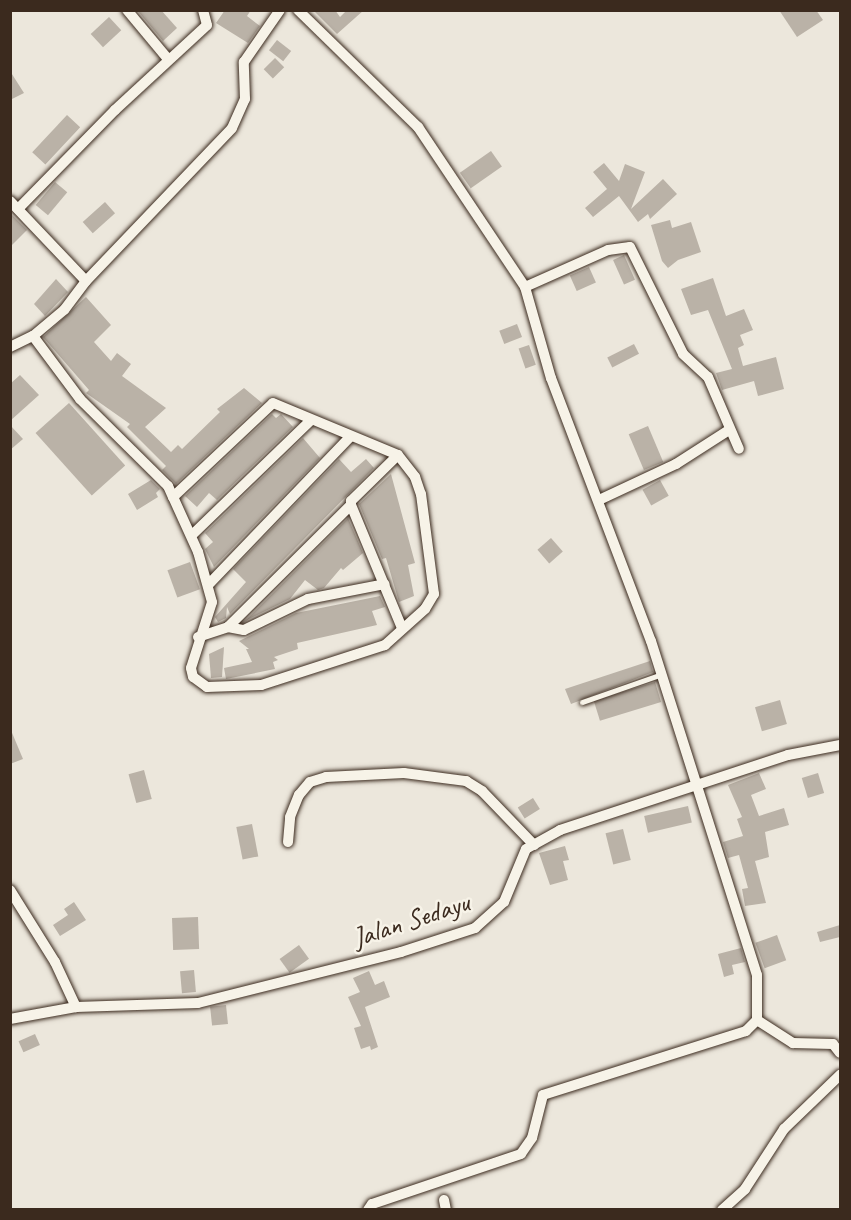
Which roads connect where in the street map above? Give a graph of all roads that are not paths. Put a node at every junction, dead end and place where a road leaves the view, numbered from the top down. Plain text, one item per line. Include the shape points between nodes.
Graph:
1 (127, 10) edge
2 (203, 10) edge
3 (280, 10) edge
4 (298, 10) edge
5 (168, 59) junction
6 (14, 205) edge
7 (86, 281) junction
8 (525, 287) junction
9 (33, 336) junction
10 (10, 347) edge
11 (311, 420) junction
12 (729, 430) junction
13 (350, 437) junction
14 (739, 449) dead end
15 (398, 455) junction
16 (173, 497) junction
17 (599, 500) junction
18 (351, 505) junction
19 (192, 535) junction
20 (209, 584) junction
21 (385, 584) junction
22 (228, 627) junction
23 (402, 628) junction
24 (198, 637) junction
25 (662, 675) junction
26 (582, 702) dead end
27 (840, 745) edge
28 (698, 785) junction
29 (288, 842) dead end
30 (534, 845) junction
31 (10, 890) edge
32 (76, 1007) junction
33 (10, 1019) edge
34 (757, 1020) junction
35 (840, 1053) edge
36 (840, 1075) edge
37 (368, 1209) edge
38 (722, 1209) edge

1 - 5 street
2 - 5 street via 207,25
3 - 7 street via 244,62 245,99 232,128
4 - 8 street via 418,127
5 - 6 street
6 - 7 street
7 - 9 street via 64,310
8 - 12 street via 608,250 630,247 683,354 708,377
8 - 17 street via 551,378
9 - 10 street
9 - 16 street via 80,399 168,486
11 - 13 street
11 - 16 street via 277,403 269,404
11 - 19 street
12 - 14 street
12 - 17 street via 676,464
13 - 15 street
13 - 20 street
15 - 18 street
15 - 23 street via 415,477 421,494 434,594 425,609
16 - 19 street
17 - 25 street
18 - 21 street
18 - 22 street
19 - 20 street
20 - 24 street via 213,609
21 - 22 street via 308,599 244,630
21 - 23 street
22 - 24 street
23 - 24 street via 385,645 284,678 261,685 215,688 200,684 193,677
25 - 26 lane
25 - 28 street
27 - 28 street, Jalan Sedayu via 789,756
28 - 30 street, Jalan Sedayu via 560,830
28 - 34 street via 757,975
29 - 30 street via 290,817 299,795 310,782 326,777 404,773 466,781 482,791
30 - 32 street, Jalan Sedayu via 521,856 504,902 475,928 401,952 198,1003
31 - 32 street via 55,962
32 - 33 street, Jalan Sedayu
34 - 35 street via 793,1043 833,1044
34 - 37 street via 746,1031 543,1095 532,1138 521,1154 372,1204
36 - 38 street via 784,1129 745,1189

